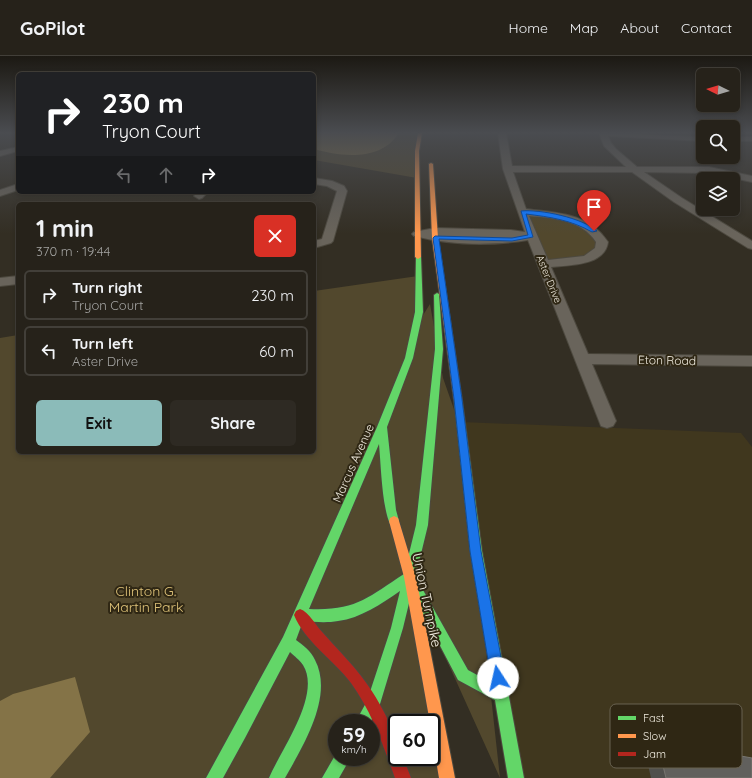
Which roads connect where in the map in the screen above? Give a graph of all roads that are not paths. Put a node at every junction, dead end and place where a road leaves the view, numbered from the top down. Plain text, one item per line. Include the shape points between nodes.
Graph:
1 (417, 167) edge
2 (431, 167) edge
3 (631, 167) edge
4 (507, 169) joint
5 (635, 170) junction
6 (752, 179) edge
7 (316, 181) edge
8 (16, 189) edge
9 (0, 193) edge
10 (522, 212) junction
11 (418, 234) junction
12 (435, 234) junction
13 (531, 236) junction
14 (316, 245) edge
15 (752, 246) edge
16 (544, 264) junction
17 (16, 280) edge
18 (0, 282) edge
19 (582, 359) junction
20 (752, 362) edge
21 (607, 421) dead end
22 (382, 427) junction
23 (410, 577) junction
24 (300, 615) junction
25 (288, 642) junction
26 (502, 696) junction
27 (373, 704) junction
28 (367, 714) edge
29 (337, 766) edge
30 (214, 778) edge
31 (277, 778) edge
32 (330, 778) edge
33 (403, 778) edge
34 (447, 778) edge
35 (516, 778) edge

1 - 11 main road, Marcus Avenue
2 - 12 main road
3 - 5 street
4 - 5 street
4 - 10 street, Aster Drive
5 - 6 street via 709,170
5 - 15 street
7 - 14 street via 336,185 342,191 327,242
8 - 9 street
10 - 13 street, Aster Drive
10 - 16 street via 560,217 583,224 594,231 602,242 601,249 587,259
11 - 12 street
11 - 22 main road, Marcus Avenue via 419,312 409,358
12 - 13 street via 512,240
12 - 23 main road via 439,349 422,525
12 - 26 main road via 476,551
13 - 16 street, Aster Drive
16 - 19 street, Aster Drive
17 - 18 street
19 - 20 street, Eton Road
19 - 21 street, Aster Drive
22 - 23 main road, Union Turnpike via 391,510
22 - 24 main road, Marcus Avenue
23 - 24 main road via 359,608 343,614
23 - 26 main road via 463,675
23 - 27 main road via 398,628
23 - 34 main road, Union Turnpike
24 - 25 main road, Marcus Avenue
24 - 27 main road via 308,629 356,679
25 - 30 main road, Marcus Avenue
25 - 31 main road via 304,655 310,664 314,674 314,695 310,710
26 - 35 main road
27 - 28 main road
27 - 33 main road
29 - 32 main road

